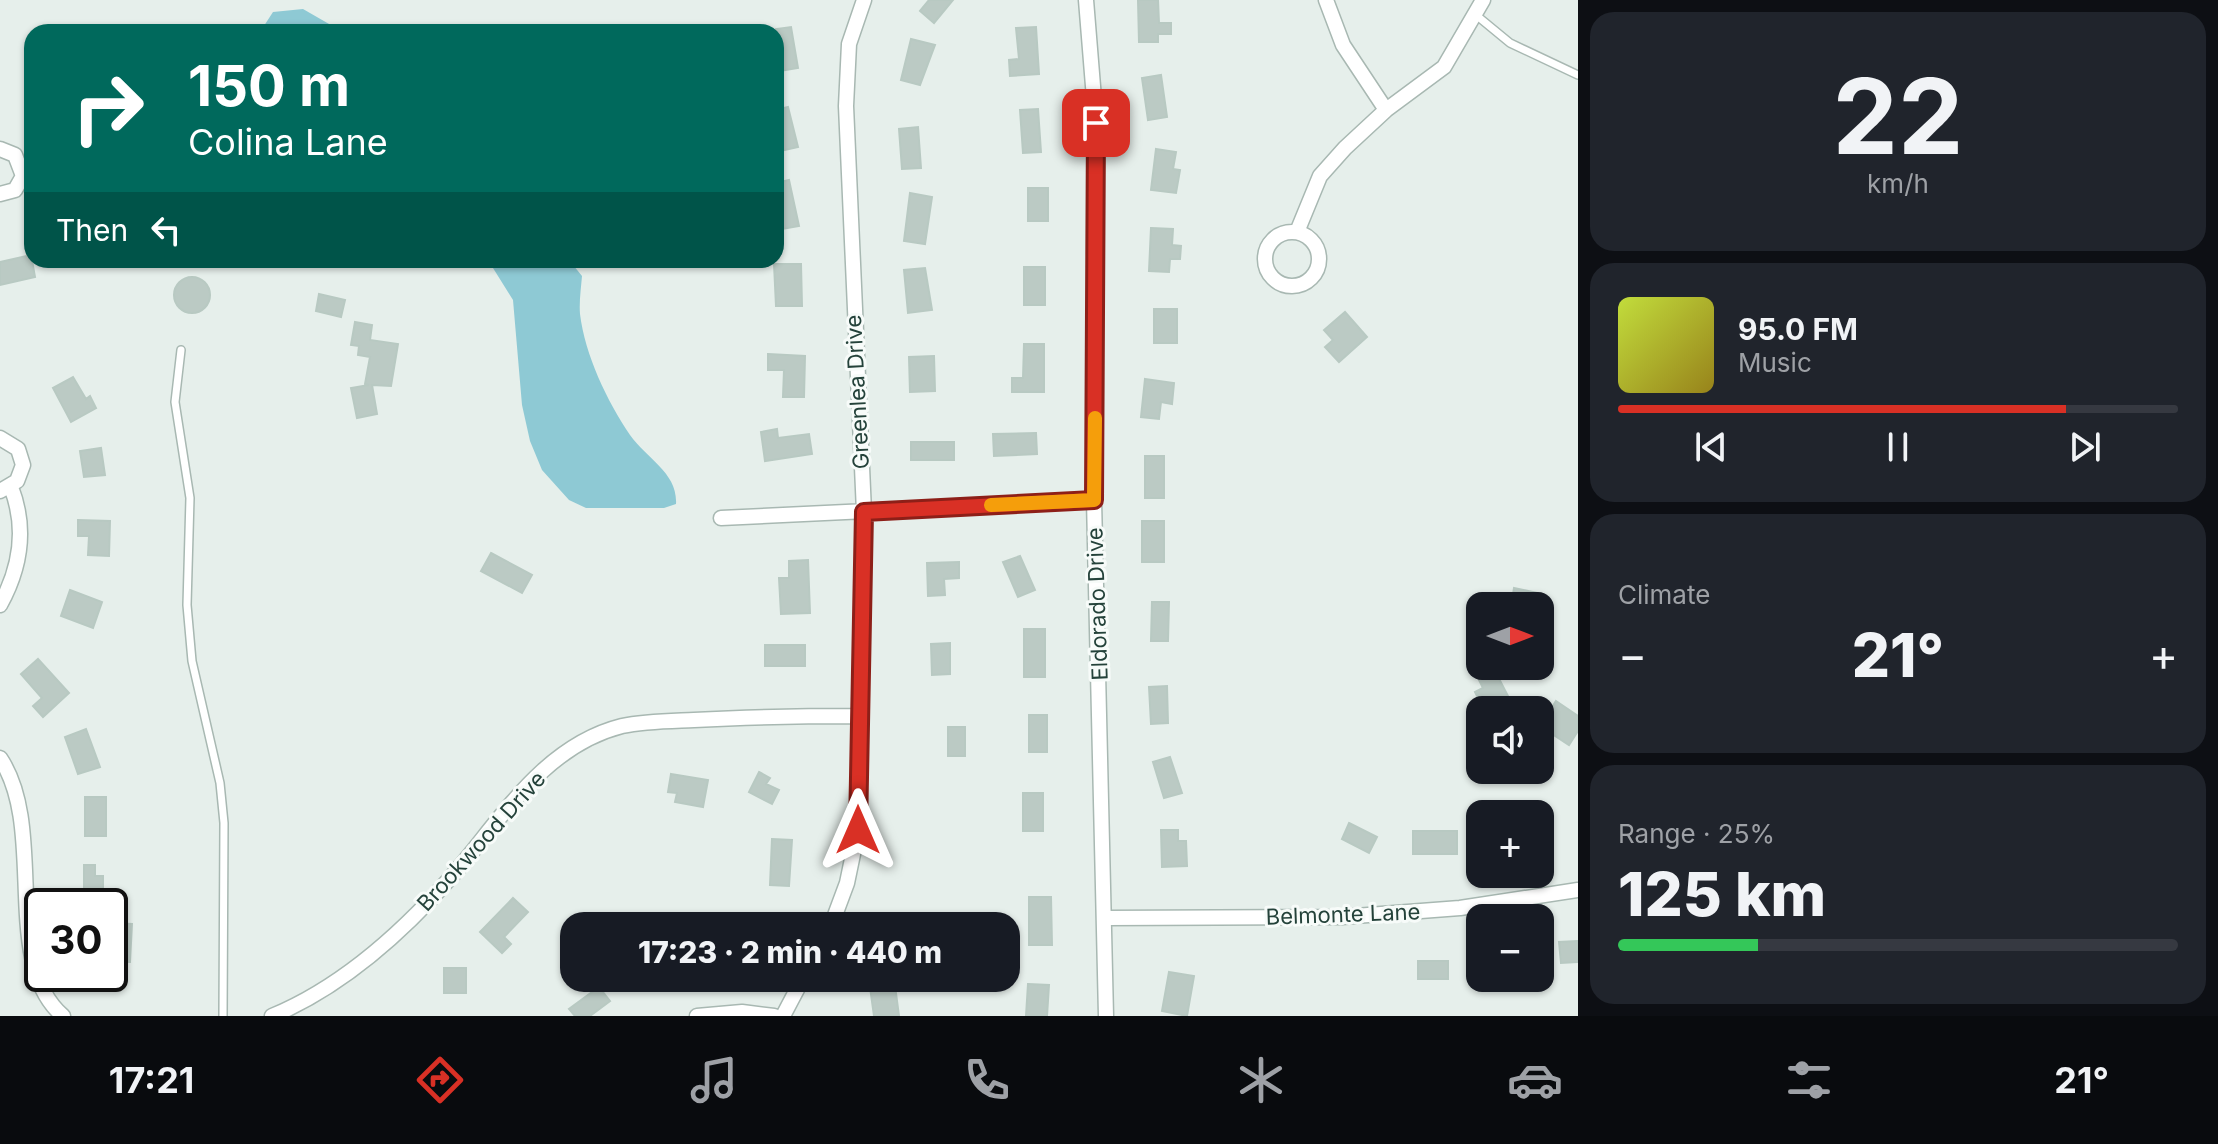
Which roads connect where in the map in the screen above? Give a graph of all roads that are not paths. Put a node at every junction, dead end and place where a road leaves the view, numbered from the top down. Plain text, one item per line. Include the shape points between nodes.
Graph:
1 (864, 0) edge
2 (1086, 0) edge
3 (1326, 0) edge
4 (1483, 0) edge
5 (1476, 15) junction
6 (1578, 75) edge
7 (1386, 110) junction
8 (0, 149) edge
9 (0, 194) edge
10 (1297, 232) dead end
11 (181, 350) dead end
12 (0, 438) edge
13 (5, 489) edge
14 (1094, 500) junction
15 (864, 512) junction
16 (721, 518) dead end
17 (0, 605) edge
18 (858, 716) junction
19 (0, 758) edge
20 (1578, 890) edge
21 (836, 912) edge
22 (1106, 918) junction
23 (796, 992) edge
24 (63, 1016) edge
25 (223, 1016) edge
26 (272, 1016) edge
27 (697, 1016) edge
28 (774, 1016) edge
29 (783, 1016) edge
30 (1106, 1016) edge

1 - 15 street, Greenlea Drive via 849,44 846,106
2 - 14 street, Eldorado Drive via 1096,123
3 - 7 street via 1343,45
4 - 5 street
5 - 6 lane via 1510,43
5 - 7 street via 1444,67
7 - 10 street via 1320,176
8 - 9 street via 20,160 23,176 15,190
11 - 25 lane via 175,402 190,498 187,605 192,661 224,823
12 - 13 street via 12,443 22,457 22,474
13 - 17 street via 20,509 20,546
14 - 15 street
14 - 22 street, Eldorado Drive
15 - 16 street
15 - 18 street, Greenlea Drive
18 - 21 street, Greenlea Drive via 858,830
18 - 26 street, Brookwood Drive via 658,722 621,727 586,741 530,781 451,877 398,931 343,977
19 - 24 street via 11,774 20,816 31,965 38,988
20 - 22 street, Belmonte Lane via 1460,908 1342,917
22 - 30 street, Eldorado Drive
23 - 29 street
27 - 28 street

